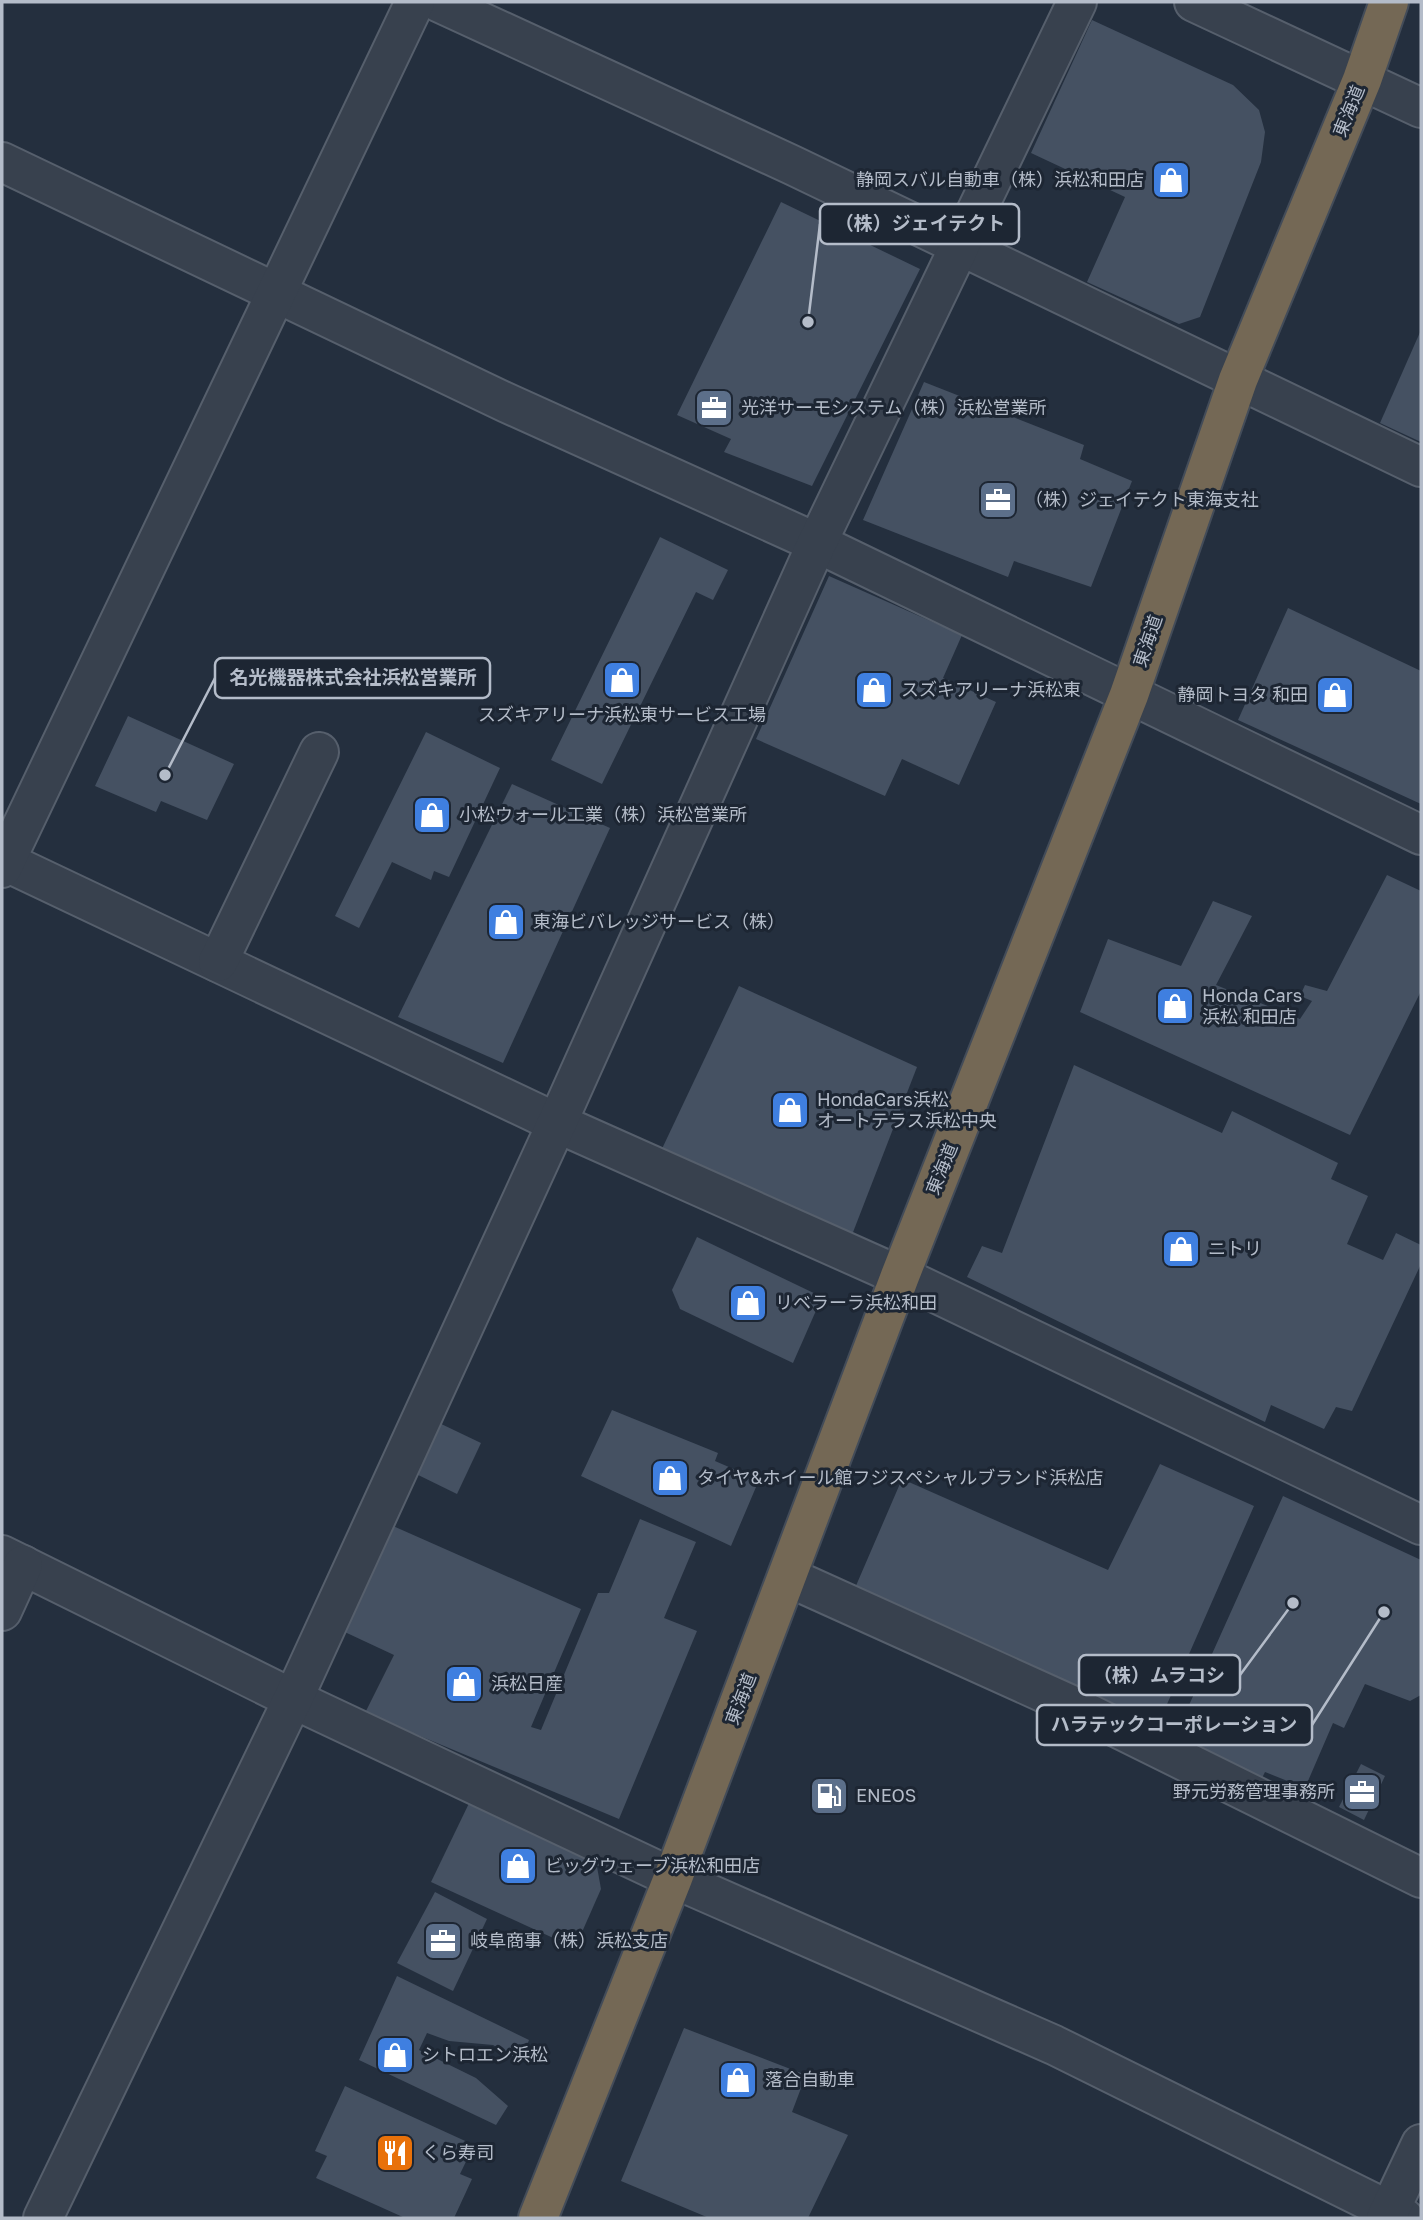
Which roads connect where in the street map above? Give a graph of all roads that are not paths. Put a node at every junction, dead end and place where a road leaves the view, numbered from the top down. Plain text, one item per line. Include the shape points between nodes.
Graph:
1 (415, 2) edge
2 (438, 2) edge
3 (1077, 2) edge
4 (1194, 2) edge
5 (1389, 2) edge
6 (1362, 80) junction
7 (1421, 108) edge
8 (2, 162) edge
9 (960, 245) junction
10 (276, 291) junction
11 (1238, 380) junction
12 (1421, 467) edge
13 (817, 543) junction
14 (1129, 695) junction
15 (319, 752) dead end
16 (1421, 835) edge
17 (3, 863) edge
18 (218, 962) junction
19 (557, 1123) junction
20 (900, 1276) junction
21 (1421, 1525) edge
22 (12, 1560) edge
23 (788, 1577) junction
24 (2, 1611) edge
25 (293, 1699) junction
26 (673, 1878) junction
27 (1421, 1878) edge
28 (1421, 2144) edge
29 (1394, 2216) edge
30 (43, 2218) edge
31 (538, 2218) edge

1 - 10 street
2 - 9 street
3 - 9 street
4 - 6 street
5 - 6 highway, 東海道
6 - 7 street
6 - 11 highway, 東海道
8 - 10 street
9 - 11 street
9 - 13 street
10 - 13 street via 507,403
10 - 17 street
11 - 12 street
11 - 14 highway, 東海道
13 - 14 street
13 - 19 street
14 - 16 street
14 - 20 highway, 東海道
15 - 18 street
17 - 18 street
18 - 19 street
19 - 20 street
19 - 25 street
20 - 21 street
20 - 23 highway, 東海道
22 - 24 street
22 - 25 street
23 - 26 highway, 東海道
23 - 27 street via 1069,1704
25 - 26 street
25 - 30 street
26 - 29 street via 1054,2045
26 - 31 highway, 東海道
28 - 29 street

